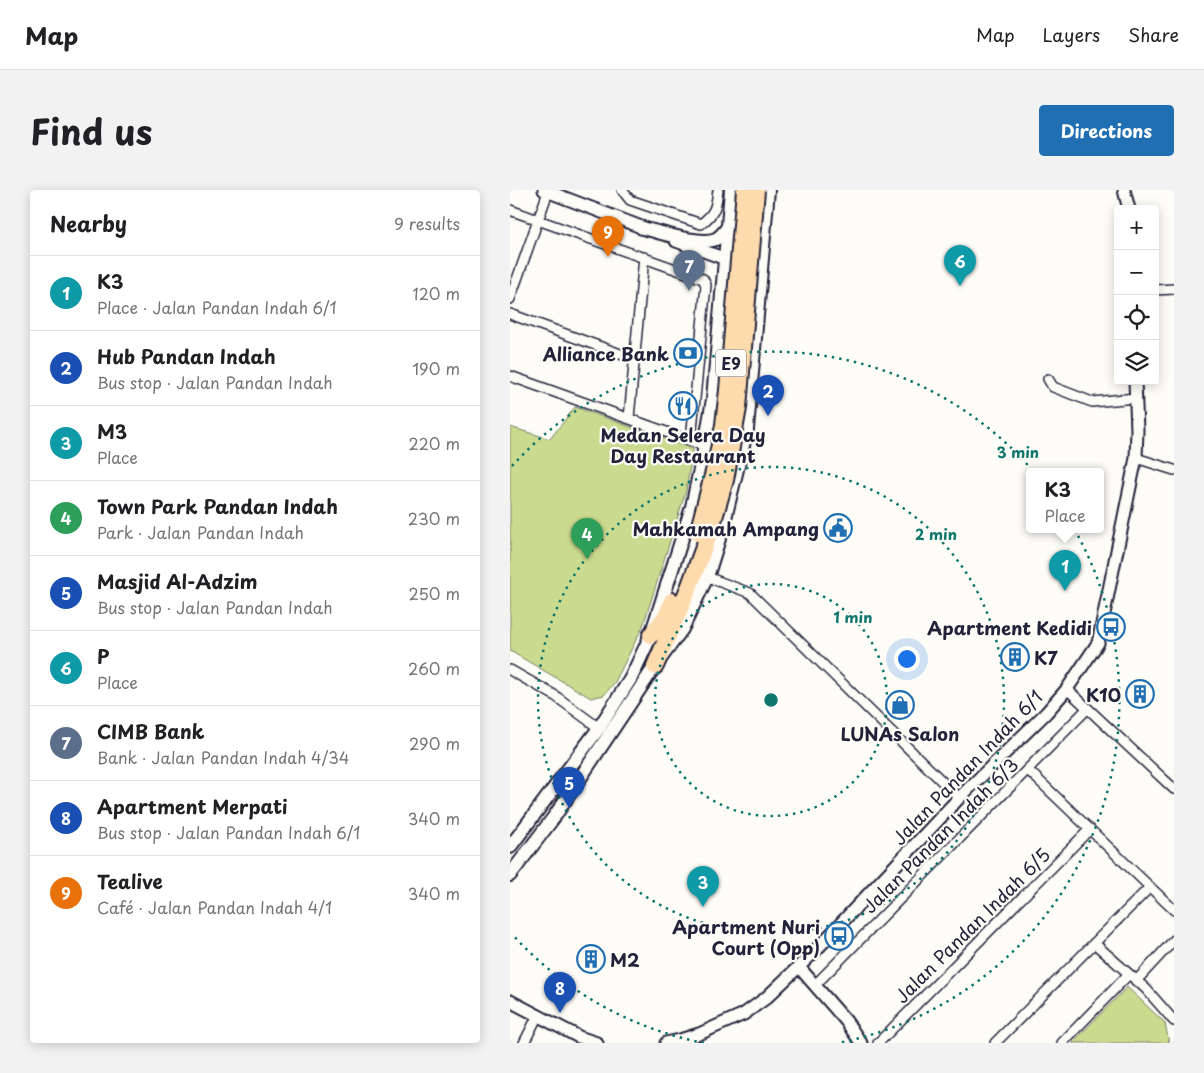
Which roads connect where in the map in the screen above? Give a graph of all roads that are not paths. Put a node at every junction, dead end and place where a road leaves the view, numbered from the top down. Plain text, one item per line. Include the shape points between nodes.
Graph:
1 (622, 190) edge
2 (718, 190) edge
3 (731, 190) edge
4 (744, 190) edge
5 (756, 190) edge
6 (768, 190) edge
7 (1124, 190) edge
8 (546, 191) edge
9 (1128, 205) edge
10 (510, 210) edge
11 (538, 220) junction
12 (729, 224) junction
13 (642, 228) junction
14 (644, 257) junction
15 (726, 260) junction
16 (761, 268) junction
17 (1174, 289) edge
18 (1159, 290) edge
19 (510, 299) edge
20 (510, 314) edge
21 (718, 334) junction
22 (755, 337) junction
23 (634, 359) junction
24 (510, 376) edge
25 (1048, 379) dead end
26 (1135, 385) edge
27 (1136, 398) junction
28 (629, 418) junction
29 (691, 440) junction
30 (705, 446) junction
31 (1136, 458) junction
32 (1174, 470) edge
33 (704, 532) junction
34 (706, 577) junction
35 (652, 635) junction
36 (655, 666) junction
37 (510, 670) edge
38 (1067, 689) junction
39 (1087, 709) junction
40 (600, 728) junction
41 (1028, 770) junction
42 (1174, 789) edge
43 (959, 798) junction
44 (1090, 829) junction
45 (510, 848) edge
46 (510, 875) edge
47 (1150, 886) junction
48 (1174, 910) edge
49 (1174, 940) edge
50 (1094, 943) junction
51 (799, 967) junction
52 (1133, 978) junction
53 (816, 984) junction
54 (510, 1001) edge
55 (537, 1017) junction
56 (1174, 1021) edge
57 (680, 1042) edge
58 (524, 1043) edge
59 (597, 1043) edge
60 (666, 1043) edge
61 (861, 1043) edge
62 (878, 1043) edge
63 (995, 1043) edge
64 (1062, 1043) edge

1 - 2 street via 630,200 701,224 717,206
3 - 12 main road
4 - 33 highway, E9, bridge via 724,425
5 - 33 highway, E9, bridge via 738,408 725,480
6 - 16 main road
7 - 9 street
8 - 11 street
8 - 13 street
10 - 11 street
11 - 14 street
11 - 19 street
12 - 13 main road via 717,238 701,242
12 - 15 main road
13 - 15 street
14 - 23 street
14 - 29 street via 697,276 706,285
15 - 16 street
15 - 21 main road
16 - 22 main road
17 - 18 street
20 - 23 street
21 - 22 main road via 725,326 739,323 749,328
21 - 30 main road via 713,399
22 - 34 main road via 744,444
23 - 28 street
24 - 28 street
25 - 27 street via 1053,387 1092,402
26 - 27 street, Jalan Pandan Indah 6/1
27 - 31 street, Jalan Pandan Indah 6/1
28 - 29 street
29 - 30 street
30 - 35 main road via 692,506
31 - 32 street
31 - 38 street, Jalan Pandan Indah 6/1 via 1098,643
33 - 35 highway, E9 via 666,615
33 - 36 highway, E9 via 690,588
34 - 36 main road via 682,629
34 - 43 street via 750,593
35 - 40 main road via 631,678
36 - 46 main road via 554,817
37 - 40 street via 554,695
38 - 39 street
38 - 43 street, Jalan Pandan Indah 6/1
39 - 41 street, Jalan Pandan Indah 6/3
39 - 42 street
40 - 45 main road
41 - 44 street
41 - 53 street, Jalan Pandan Indah 6/3
43 - 51 street, Jalan Pandan Indah 6/1
44 - 47 street
44 - 62 street, Jalan Pandan Indah 6/5
47 - 48 street
47 - 50 street
49 - 52 street
50 - 52 street
50 - 63 street
51 - 53 street
51 - 57 street, Jalan Pandan Indah 6/1 via 744,1014
52 - 56 street
52 - 64 street
53 - 61 street
54 - 55 street
55 - 58 street
55 - 59 street
57 - 60 street, Jalan Pandan Indah 6/1

